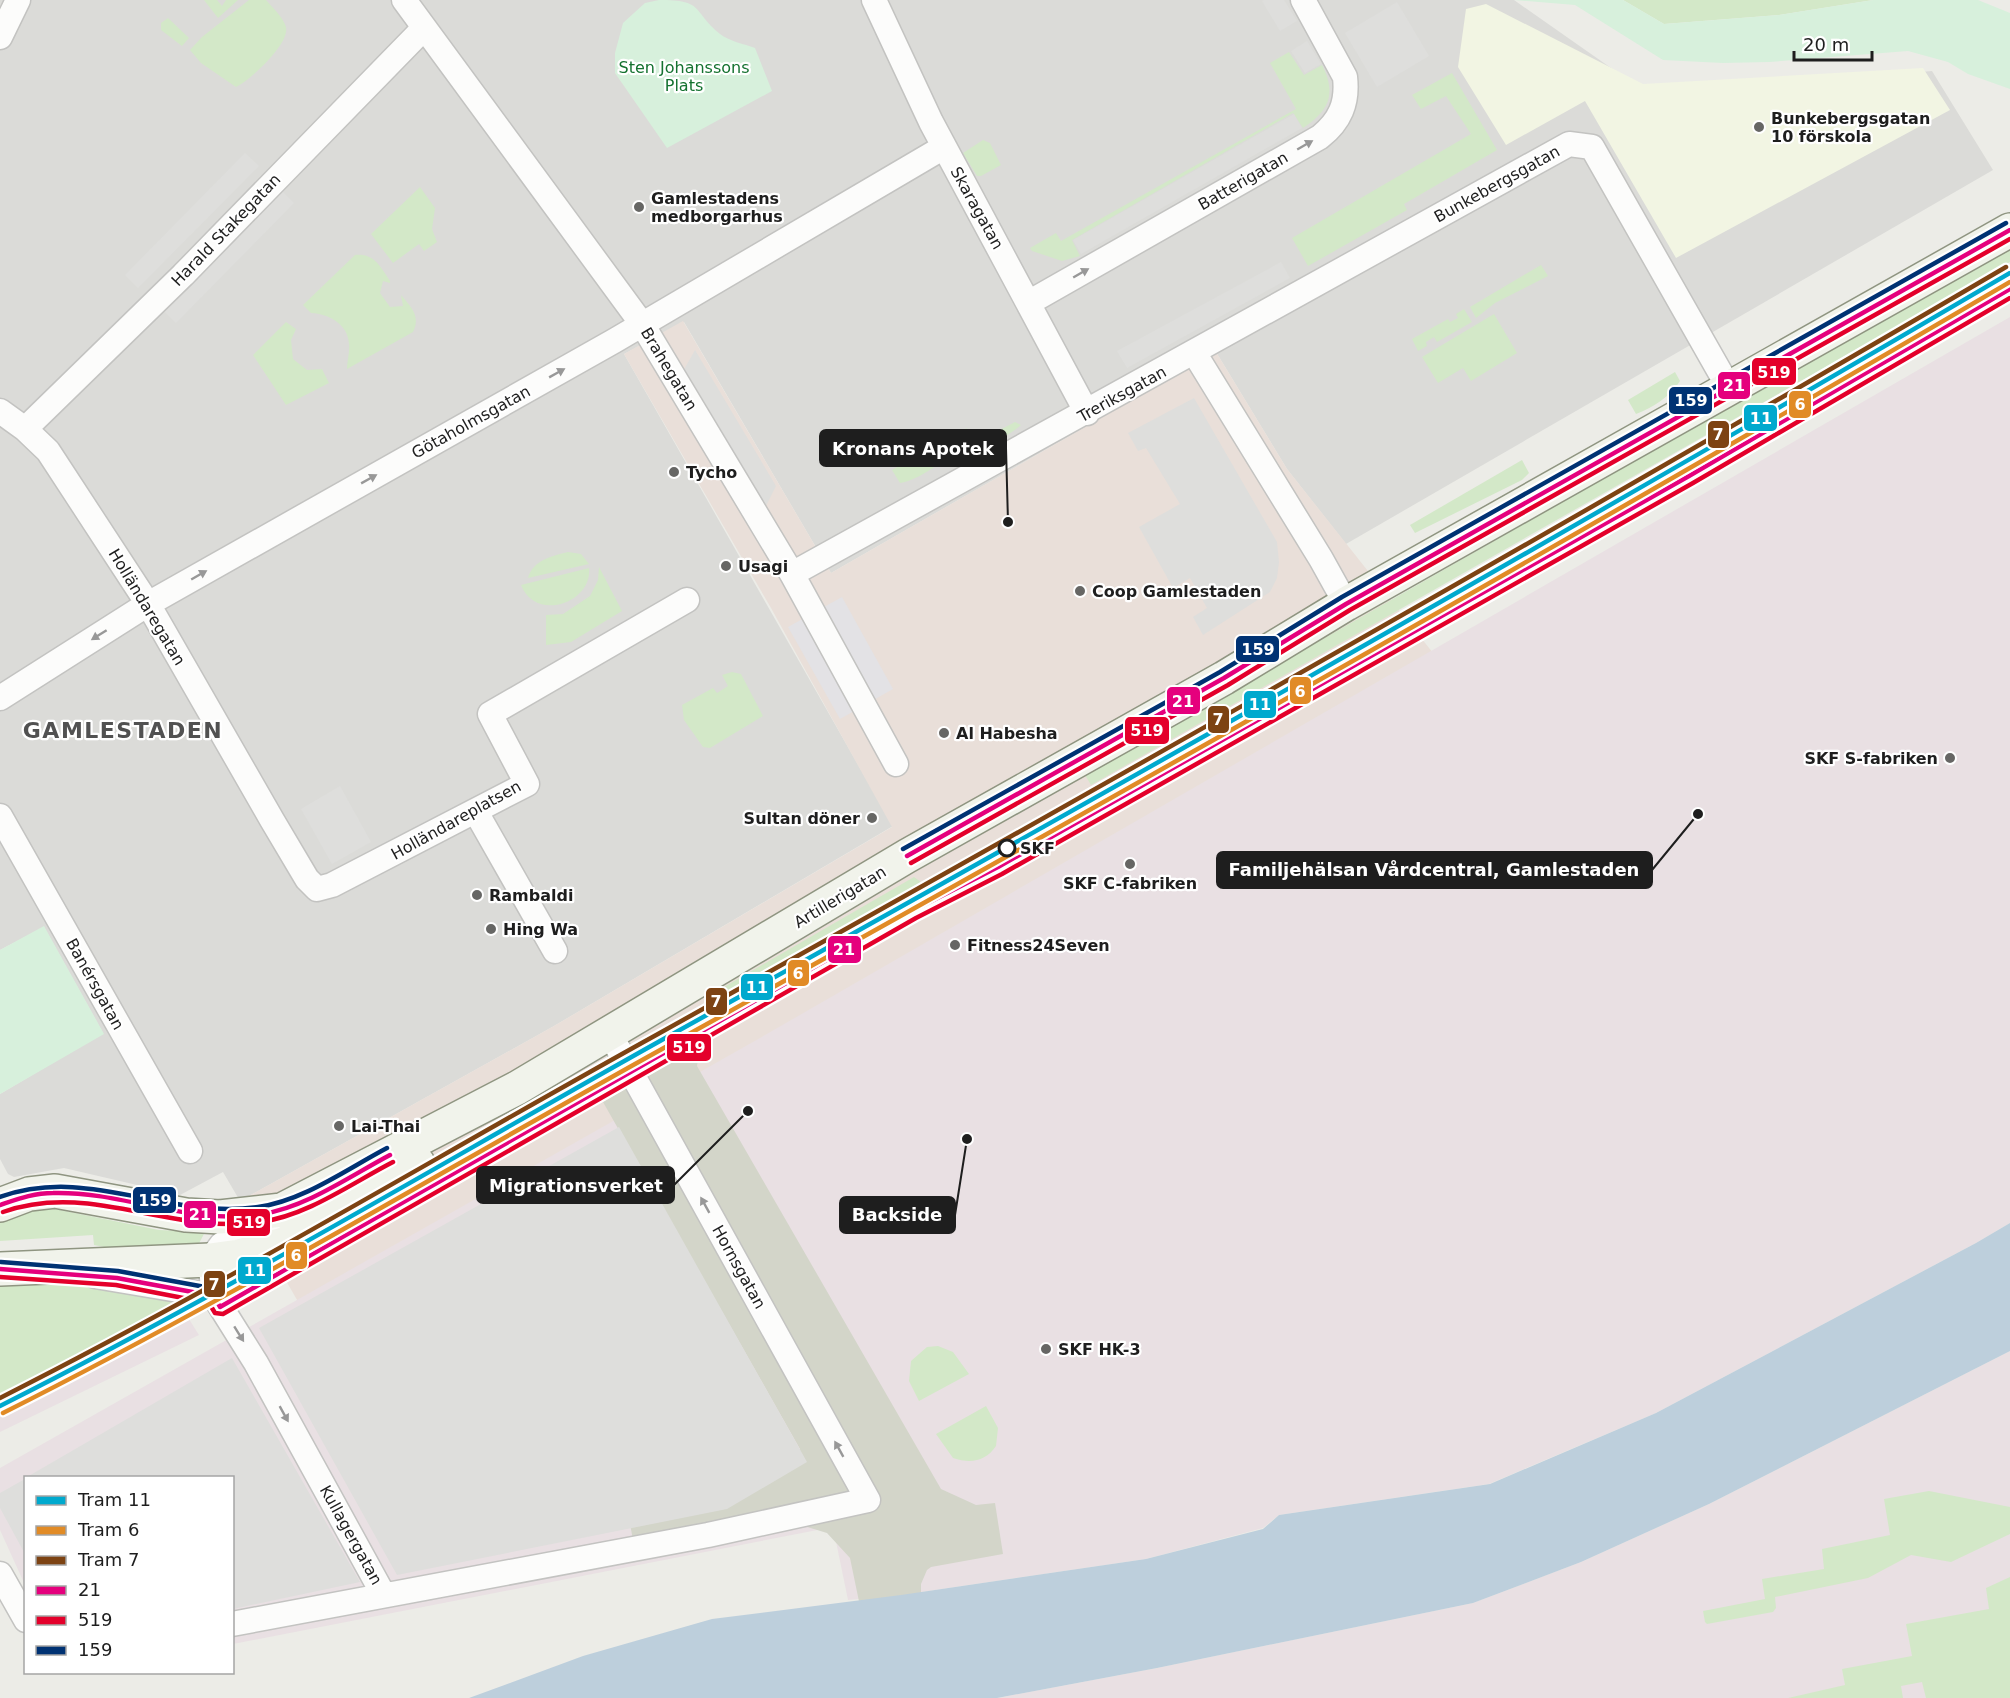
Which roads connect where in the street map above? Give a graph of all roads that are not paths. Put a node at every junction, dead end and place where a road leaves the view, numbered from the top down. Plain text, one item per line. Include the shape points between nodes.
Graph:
1 (18, 0) edge
2 (404, 0) edge
3 (874, 0) edge
4 (1303, 0) edge
5 (424, 28) junction
6 (0, 37) edge
7 (944, 147) junction
8 (2010, 230) edge
9 (1030, 302) junction
10 (642, 324) junction
11 (1195, 354) junction
12 (1729, 388) junction
13 (0, 411) edge
14 (1087, 413) junction
15 (25, 429) junction
16 (792, 574) junction
17 (687, 600) dead end
18 (148, 604) junction
19 (1346, 604) junction
20 (0, 698) edge
21 (896, 764) dead end
22 (476, 812) junction
23 (0, 816) edge
24 (272, 820) joint
25 (555, 951) dead end
26 (610, 1034) junction
27 (517, 1088) junction
28 (399, 1150) junction
29 (190, 1151) dead end
30 (0, 1205) edge
31 (210, 1260) junction
32 (2, 1268) edge
33 (214, 1296) junction
34 (868, 1500) joint
35 (0, 1574) edge
36 (383, 1594) junction
37 (24, 1616) edge
38 (234, 1624) edge

1 - 6 street
2 - 5 street, Brahegatan
3 - 7 street, Skaragatan
9 -> 4 street, Batterigatan via 1320,137 1340,118 1347,92 1345,77
5 - 10 street, Brahegatan
5 - 15 street, Harald Stakegatan via 183,275
7 - 9 street, Skaragatan
7 - 10 street, Götaholmsgatan
8 - 12 main road, Artillerigatan
9 - 14 street, Skaragatan
10 - 16 street, Brahegatan
18 -> 10 street, Götaholmsgatan
11 - 12 street, Bunkebergsgatan via 1569,144 1592,147
11 - 14 street, Treriksgatan
11 - 19 street
12 - 19 main road, Artillerigatan
13 - 15 street, Holländaregatan
14 - 16 street, Treriksgatan
15 - 18 street, Holländaregatan via 48,451
16 - 21 street, Brahegatan
17 - 22 street, Holländareplatsen via 490,714 527,784
18 -> 20 street, Götaholmsgatan
18 - 24 street, Holländaregatan
19 - 26 main road, Artillerigatan via 1224,678 907,856
22 - 24 street, Holländareplatsen via 317,889
22 - 25 street
23 - 29 street, Banérsgatan
26 - 27 main road, Artillerigatan
34 -> 26 street, Hornsgatan
27 - 28 main road, Artillerigatan
27 - 31 main road, Artillerigatan via 436,1152 284,1244
28 - 30 main road, Artillerigatan via 282,1210 244,1215 186,1215 55,1191 29,1194
28 - 31 street, Artillerigatan via 350,1189 286,1222 222,1244
31 - 32 main road, Artillerigatan
31 - 33 street
32 - 33 street via 117,1278
33 -> 36 street, Kullagergatan via 256,1363
34 - 36 street, Kullagergatan via 696,1537
35 - 37 street
36 - 38 street

